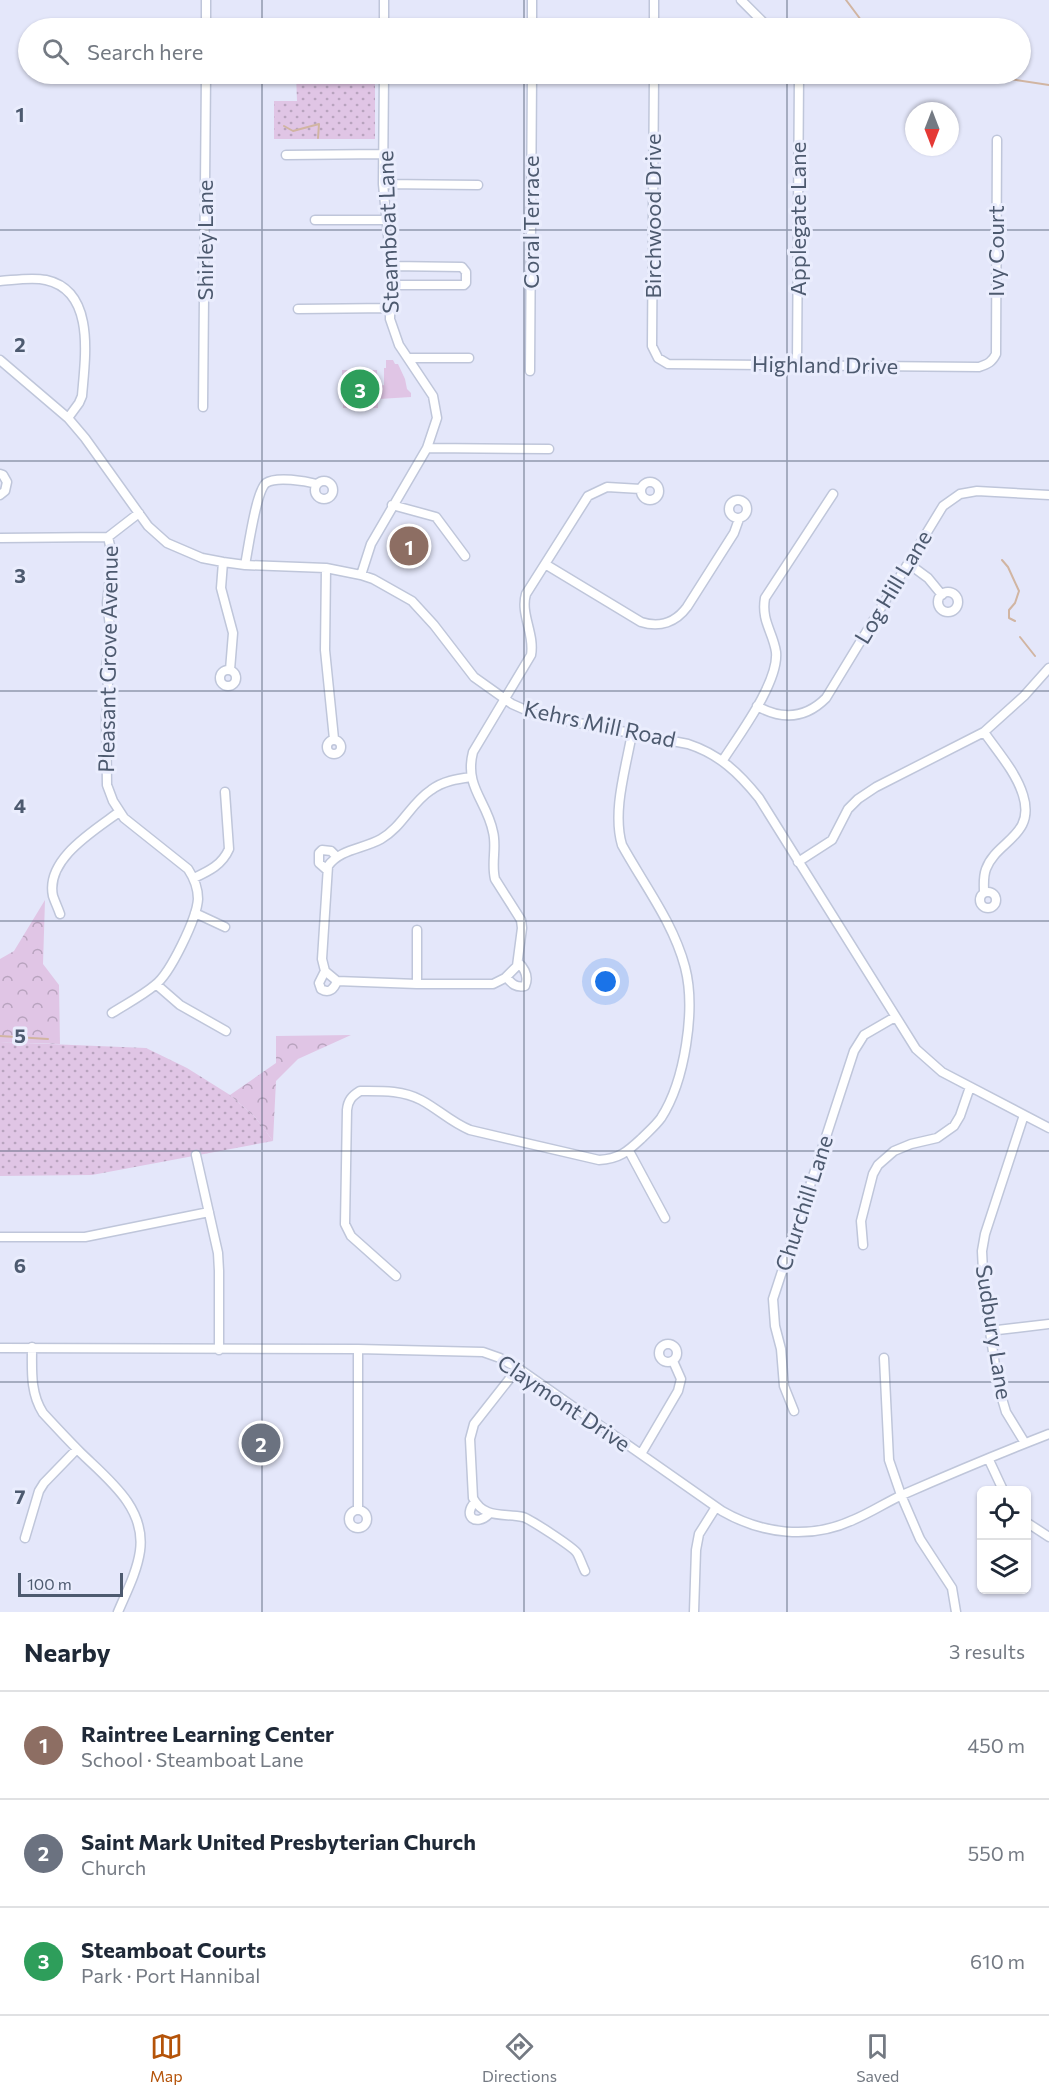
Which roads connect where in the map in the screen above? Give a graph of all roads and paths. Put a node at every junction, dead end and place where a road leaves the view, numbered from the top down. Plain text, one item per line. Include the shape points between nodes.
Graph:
1 (206, 0) edge
2 (384, 0) edge
3 (532, 0) edge
4 (654, 0) edge
5 (741, 0) edge
6 (206, 18) edge
7 (384, 18) edge
8 (532, 18) edge
9 (654, 18) edge
10 (759, 18) edge
11 (206, 84) edge
12 (384, 84) edge
13 (532, 84) edge
14 (654, 84) edge
15 (799, 84) edge
16 (997, 140) dead end
17 (384, 154) junction
18 (286, 155) dead end
19 (383, 184) junction
20 (478, 185) dead end
21 (315, 220) dead end
22 (386, 220) junction
23 (391, 266) junction
24 (0, 281) edge
25 (391, 285) junction
26 (391, 308) junction
27 (298, 309) dead end
28 (408, 358) junction
29 (469, 358) dead end
30 (658, 358) joint
31 (0, 360) edge
32 (993, 360) joint
33 (797, 364) junction
34 (530, 371) dead end
35 (203, 407) dead end
36 (68, 418) junction
37 (427, 448) junction
38 (549, 448) dead end
39 (0, 474) edge
40 (317, 484) dead end
41 (641, 489) dead end
42 (833, 494) dead end
43 (0, 495) edge
44 (1049, 495) edge
45 (392, 505) junction
46 (139, 513) junction
47 (739, 519) dead end
48 (0, 532) edge
49 (108, 537) junction
50 (0, 539) edge
51 (465, 556) dead end
52 (223, 562) junction
53 (545, 564) junction
54 (909, 564) junction
55 (245, 565) junction
56 (327, 568) junction
57 (361, 575) junction
58 (942, 595) dead end
59 (1049, 668) edge
60 (230, 670) dead end
61 (504, 700) junction
62 (757, 706) junction
63 (984, 732) junction
64 (632, 733) junction
65 (334, 739) dead end
66 (723, 760) junction
67 (471, 777) junction
68 (225, 792) dead end
69 (119, 812) junction
70 (336, 856) junction
71 (798, 862) junction
72 (327, 870) junction
73 (194, 878) junction
74 (984, 892) dead end
75 (195, 913) junction
76 (60, 914) dead end
77 (225, 927) dead end
78 (417, 930) dead end
79 (518, 962) junction
80 (506, 977) junction
81 (417, 984) junction
82 (157, 985) junction
83 (112, 1014) dead end
84 (895, 1017) junction
85 (226, 1031) dead end
86 (970, 1087) junction
87 (1024, 1115) junction
88 (1049, 1128) edge
89 (629, 1151) junction
90 (196, 1155) dead end
91 (209, 1212) junction
92 (664, 1218) dead end
93 (0, 1237) edge
94 (863, 1245) dead end
95 (396, 1276) dead end
96 (1049, 1324) edge
97 (989, 1331) junction
98 (32, 1347) junction
99 (0, 1348) edge
100 (358, 1349) junction
101 (219, 1350) junction
102 (884, 1358) dead end
103 (673, 1361) dead end
104 (518, 1368) junction
105 (794, 1411) dead end
106 (1049, 1434) edge
107 (1024, 1443) junction
108 (77, 1449) junction
109 (641, 1454) junction
110 (989, 1460) junction
111 (1001, 1486) edge
112 (902, 1496) junction
113 (475, 1502) junction
114 (716, 1507) junction
115 (358, 1510) dead end
116 (489, 1514) junction
117 (1031, 1525) edge
118 (25, 1538) dead end
119 (1049, 1538) edge
120 (585, 1571) dead end
121 (118, 1612) edge
122 (694, 1612) edge
123 (956, 1612) edge

1 - 6 street
2 - 7 street
3 - 8 street
4 - 9 street
5 - 10 street
11 - 35 street, Shirley Lane
12 - 17 street, Steamboat Lane
13 - 34 street, Coral Terrace
14 - 30 street, Birchwood Drive via 652,346
15 - 33 street, Applegate Lane
16 - 32 street, Ivy Court
17 - 18 street
17 - 19 street, Steamboat Lane
19 - 20 street
19 - 22 street, Steamboat Lane
21 - 22 street
22 - 23 street, Steamboat Lane
23 - 25 street, Steamboat Lane
23 - 25 street via 462,267 466,283
24 - 36 street via 48,280 63,287 78,305 84,327 82,396
25 - 26 street, Steamboat Lane
26 - 27 street
26 - 28 street, Steamboat Lane via 392,327
28 - 29 street
28 - 37 street, Steamboat Lane via 437,409
30 - 33 street, Highland Drive via 668,364
31 - 36 street, Kehrs Mill Road
32 - 33 street, Highland Drive via 980,367
36 - 46 street, Kehrs Mill Road
37 - 38 street
37 - 45 street, Steamboat Lane
39 - 43 street via 7,482
40 - 55 street via 274,480 266,484 259,495
41 - 53 street via 607,487 588,496
42 - 62 street via 765,598 764,618 776,662
44 - 54 street, Log Hill Lane via 977,491 960,494 936,515
45 - 51 street via 436,517
45 - 57 street, Steamboat Lane via 371,544
46 - 49 street, Pleasant Grove Avenue
46 - 52 street, Kehrs Mill Road via 167,543
47 - 53 street via 687,607 665,624 641,622
48 - 50 street
49 - 50 street
49 - 69 street, Pleasant Grove Avenue via 111,569 106,603 111,634 106,667 106,774
52 - 55 street, Kehrs Mill Road
52 - 60 street via 221,588 233,633
53 - 61 street via 524,605 531,655
54 - 58 street
54 - 62 street, Log Hill Lane via 818,706 786,716
55 - 56 street, Kehrs Mill Road
56 - 57 street, Kehrs Mill Road
56 - 65 street via 325,650
57 - 61 street, Kehrs Mill Road via 412,601 474,677
59 - 63 street
61 - 64 street, Kehrs Mill Road via 537,715
61 - 67 street via 473,752
62 - 66 street
63 - 71 street via 864,794 848,809 832,840
63 - 74 street via 1018,783 1025,810 1020,829 986,868
64 - 66 street, Kehrs Mill Road via 688,744
64 - 89 street via 618,813 619,835 681,953 689,1017 679,1074 668,1104 653,1128
66 - 71 street, Kehrs Mill Road via 759,798
67 - 70 street via 436,786 384,837
67 - 79 street via 494,832 495,879 521,920
68 - 73 street via 229,849 217,866
69 - 73 street, Pleasant Grove Avenue
69 - 76 street via 74,846 56,871 53,894
70 - 72 street
70 - 72 street via 331,851 319,853 319,863
71 - 84 street, Kehrs Mill Road
72 - 81 street via 322,959 331,976
73 - 75 street via 198,896
75 - 77 street
75 - 82 street via 171,967
78 - 81 street
79 - 80 street
79 - 80 street via 526,973 525,986 513,985
80 - 81 street via 493,984
82 - 83 street
82 - 85 street via 180,1005
84 - 86 street, Kehrs Mill Road via 925,1058
84 - 105 street, Churchill Lane via 864,1035 854,1051 773,1299 784,1386
86 - 87 street, Kehrs Mill Road
86 - 94 street via 954,1126 937,1138 894,1151 878,1165 861,1221
87 - 88 street, Kehrs Mill Road
87 - 97 street, Sudbury Lane via 982,1251
89 - 92 street
89 - 95 street via 606,1160 588,1159 470,1130 403,1093 360,1091 350,1098 346,1110 345,1224 351,1236
90 - 91 street
91 - 93 street via 85,1238
91 - 101 street via 219,1271
96 - 97 street
97 - 107 street, Sudbury Lane via 1000,1398
98 - 99 street, Claymont Drive
98 - 101 street, Claymont Drive
98 - 108 street via 33,1387 39,1406
100 - 101 street, Claymont Drive
100 - 104 street, Claymont Drive via 476,1351 493,1354
100 - 115 street
102 - 112 street via 890,1460
103 - 109 street via 681,1379 678,1391
104 - 109 street, Claymont Drive
104 - 113 street via 474,1424 470,1440
106 - 107 street, Claymont Drive
107 - 110 street, Claymont Drive
108 - 118 street via 39,1491
108 - 121 street via 123,1495 138,1523 140,1552
109 - 114 street, Claymont Drive
110 - 111 street
110 - 112 street, Claymont Drive
112 - 114 street, Claymont Drive via 854,1520 811,1531 755,1527
112 - 123 street via 925,1548 952,1588
113 - 116 street
113 - 116 street via 469,1514 472,1518 483,1520
114 - 122 street via 697,1542
116 - 120 street via 530,1520 576,1552
117 - 119 street

